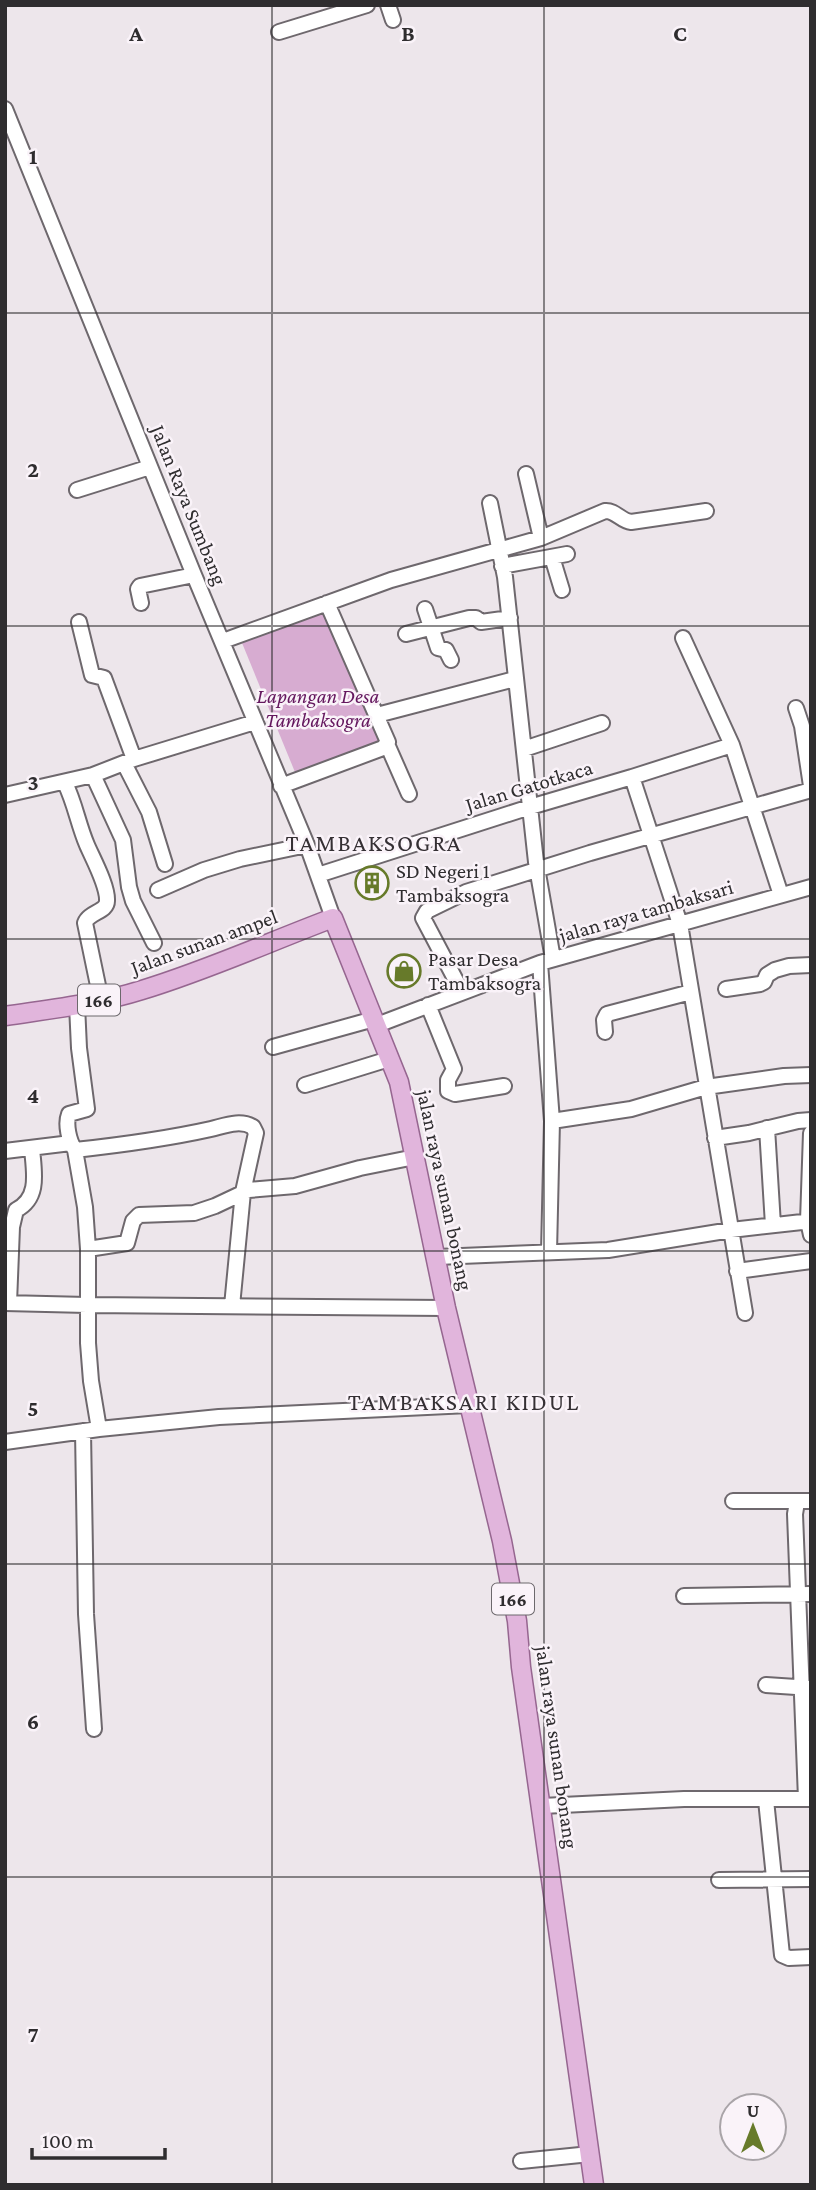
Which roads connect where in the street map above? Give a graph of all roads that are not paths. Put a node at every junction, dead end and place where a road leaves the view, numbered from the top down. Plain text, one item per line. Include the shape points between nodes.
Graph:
1 (367, 5) edge
2 (388, 5) edge
3 (393, 20) dead end
4 (279, 32) dead end
5 (5, 109) edge
6 (150, 467) junction
7 (526, 474) dead end
8 (77, 490) dead end
9 (490, 503) dead end
10 (706, 511) dead end
11 (541, 538) junction
12 (498, 550) junction
13 (567, 554) dead end
14 (552, 557) junction
15 (502, 566) junction
16 (194, 575) junction
17 (562, 590) dead end
18 (141, 603) dead end
19 (327, 603) junction
20 (425, 609) dead end
21 (510, 618) junction
22 (79, 622) dead end
23 (431, 627) junction
24 (406, 634) dead end
25 (683, 638) dead end
26 (223, 642) junction
27 (451, 660) dead end
28 (515, 679) junction
29 (796, 708) dead end
30 (377, 715) junction
31 (255, 722) junction
32 (602, 723) dead end
33 (387, 744) junction
34 (732, 745) junction
35 (524, 749) junction
36 (129, 761) junction
37 (93, 775) junction
38 (632, 777) junction
39 (65, 783) junction
40 (281, 786) junction
41 (811, 788) edge
42 (410, 794) dead end
43 (5, 795) edge
44 (752, 806) junction
45 (530, 807) junction
46 (652, 835) junction
47 (307, 845) junction
48 (165, 864) dead end
49 (537, 869) junction
50 (318, 875) junction
51 (811, 887) edge
52 (158, 890) dead end
53 (781, 895) junction
54 (333, 918) junction
55 (680, 924) junction
56 (154, 943) dead end
57 (547, 961) junction
58 (811, 965) edge
59 (726, 989) dead end
60 (462, 992) junction
61 (691, 992) junction
62 (101, 1000) junction
63 (428, 1004) junction
64 (77, 1005) junction
65 (5, 1016) edge
66 (375, 1022) junction
67 (605, 1032) dead end
68 (273, 1047) dead end
69 (389, 1059) junction
70 (811, 1075) edge
71 (305, 1084) dead end
72 (503, 1086) dead end
73 (706, 1087) junction
74 (811, 1120) edge
75 (552, 1121) junction
76 (767, 1128) junction
77 (811, 1133) edge
78 (715, 1138) junction
79 (73, 1147) junction
80 (33, 1149) junction
81 (5, 1151) edge
82 (415, 1157) junction
83 (243, 1192) junction
84 (11, 1209) edge
85 (773, 1225) junction
86 (810, 1226) edge
87 (731, 1230) junction
88 (88, 1249) junction
89 (549, 1252) junction
90 (437, 1257) junction
91 (811, 1261) edge
92 (737, 1271) junction
93 (7, 1303) edge
94 (87, 1305) junction
95 (232, 1306) junction
96 (446, 1308) junction
97 (745, 1313) dead end
98 (469, 1405) junction
99 (99, 1429) junction
100 (83, 1431) junction
101 (5, 1442) edge
102 (733, 1501) dead end
103 (804, 1502) edge
104 (804, 1594) edge
105 (684, 1596) dead end
106 (766, 1685) dead end
107 (807, 1687) edge
108 (94, 1729) dead end
109 (808, 1799) edge
110 (766, 1800) junction
111 (542, 1806) junction
112 (811, 1879) edge
113 (719, 1880) dead end
114 (774, 1880) junction
115 (811, 1957) edge
116 (590, 2154) junction
117 (521, 2161) dead end
118 (594, 2185) edge

1 - 4 street
2 - 3 street
5 - 6 street, Jalan Raya Sumbang
6 - 8 street
6 - 16 street, Jalan Raya Sumbang
7 - 11 street
9 - 12 street
10 - 11 street via 631,522 605,511
11 - 12 street
12 - 15 street
12 - 19 street
13 - 14 street
14 - 15 street
14 - 17 street
15 - 21 street
16 - 18 street via 140,586
16 - 26 street, Jalan Raya Sumbang
19 - 26 street
19 - 30 street
20 - 23 street
21 - 23 street via 481,622 469,618
21 - 28 street
22 - 36 street via 92,675 104,678
23 - 24 street
23 - 27 street via 438,648 446,650
25 - 34 street
26 - 31 street, Jalan Raya Sumbang
28 - 30 street
28 - 35 street
29 - 41 street
30 - 33 street
31 - 36 street
31 - 40 street, Jalan Raya Sumbang
32 - 35 street
33 - 40 street
33 - 42 street
34 - 38 street, Jalan Gatotkaca
34 - 44 street
35 - 45 street
36 - 37 street
36 - 48 street
37 - 39 street
37 - 56 street via 123,840 133,901
38 - 45 street, Jalan Gatotkaca
38 - 46 street
39 - 43 street
39 - 62 street via 107,901 86,918
40 - 47 street, Jalan Raya Sumbang
41 - 44 street
44 - 46 street
44 - 53 street
45 - 49 street
45 - 50 street, Jalan Gatotkaca
46 - 49 street
46 - 55 street
47 - 50 street, Jalan Raya Sumbang
47 - 52 street via 204,870
49 - 57 street
49 - 60 street via 466,892 424,913
50 - 54 street, Jalan Raya Sumbang
51 - 53 street, jalan raya tambaksari
53 - 55 street, jalan raya tambaksari
54 - 62 main road, Jalan sunan ampel / 166 via 199,971
54 - 66 main road, jalan raya sunan bonang / 166
55 - 57 street, jalan raya tambaksari
55 - 61 street
57 - 60 street, jalan raya tambaksari
57 - 75 street
58 - 59 street via 789,966 771,972 760,984
60 - 63 street, jalan raya tambaksari
61 - 67 street via 607,1014
61 - 73 street
62 - 64 main road, Jalan sunan ampel / 166
63 - 66 street, jalan raya tambaksari
63 - 72 street via 454,1069 449,1091 455,1094
64 - 65 main road, Jalan sunan ampel / 166
64 - 79 street via 87,1109 67,1115
66 - 68 street, jalan raya tambaksari
66 - 69 main road, jalan raya sunan bonang / 166
69 - 71 street
69 - 82 main road, jalan raya sunan bonang / 166
70 - 73 street
73 - 75 street via 631,1109
73 - 78 street
74 - 76 street
75 - 89 street
76 - 78 street
76 - 85 street
77 - 86 street
78 - 87 street
79 - 80 street
79 - 83 street via 130,1144 245,1123 256,1133
79 - 88 street
80 - 81 street
80 - 84 street via 32,1196
82 - 83 street via 295,1186
82 - 90 main road, jalan raya sunan bonang / 166
83 - 88 street via 194,1213 139,1215 127,1243
83 - 95 street
84 - 93 street
85 - 86 street
85 - 87 street
87 - 89 street via 613,1250
87 - 92 street
88 - 94 street
89 - 90 street
90 - 96 main road, jalan raya sunan bonang / 166
91 - 92 street
92 - 97 street
93 - 94 street
94 - 95 street
94 - 99 street
95 - 96 street
96 - 98 main road, jalan raya sunan bonang / 166
98 - 99 street via 232,1416
98 - 111 main road, jalan raya sunan bonang / 166 via 517,1621
99 - 100 street
100 - 101 street
100 - 108 street via 86,1614
102 - 103 street
103 - 104 street via 795,1514
104 - 105 street
104 - 107 street
106 - 107 street
107 - 109 street
109 - 110 street
110 - 111 street
110 - 114 street
111 - 116 main road, jalan raya sunan bonang / 166
112 - 114 street
113 - 114 street
114 - 115 street via 782,1955
116 - 117 street
116 - 118 main road, jalan raya sunan bonang / 166

